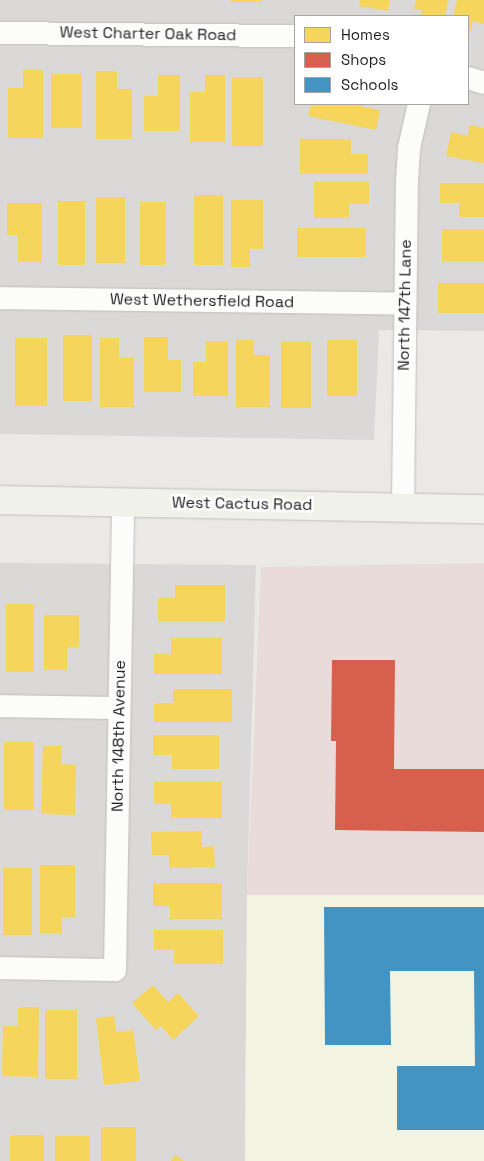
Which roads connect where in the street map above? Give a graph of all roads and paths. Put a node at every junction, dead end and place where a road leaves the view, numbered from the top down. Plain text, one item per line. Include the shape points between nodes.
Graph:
1 (0, 33) edge
2 (294, 36) edge
3 (469, 78) edge
4 (484, 83) edge
5 (419, 105) edge
6 (0, 298) edge
7 (405, 304) junction
8 (0, 500) edge
9 (123, 502) junction
10 (403, 507) junction
11 (484, 509) edge
12 (0, 706) edge
13 (119, 708) junction
14 (0, 968) edge

1 - 2 street, West Charter Oak Road
3 - 4 street
5 - 7 street, North 147th Lane via 409,148
6 - 7 street, West Wethersfield Road
7 - 10 street, North 147th Lane
8 - 9 main road, West Cactus Road
9 - 10 main road, West Cactus Road
9 - 13 street, North 148th Avenue
10 - 11 main road, West Cactus Road
12 - 13 street
13 - 14 street, North 148th Avenue via 114,970

